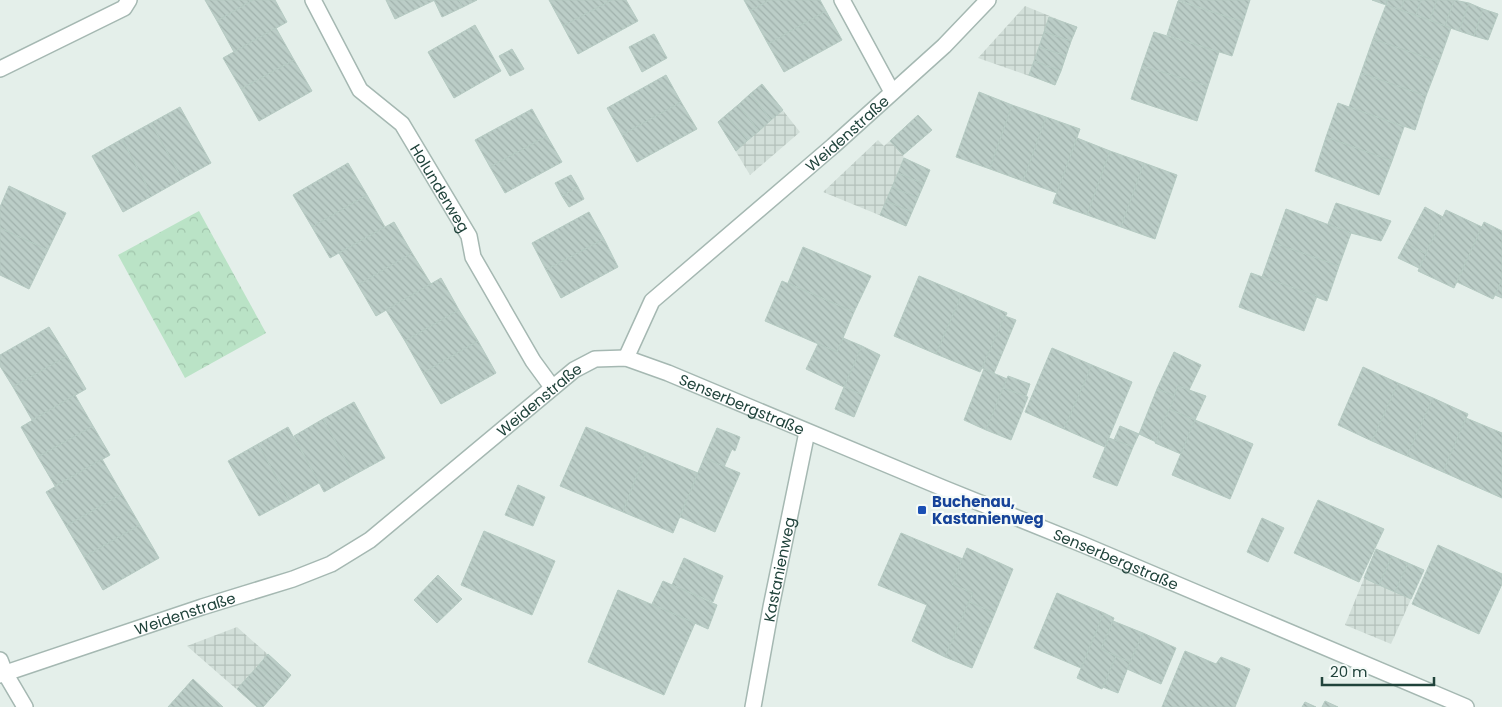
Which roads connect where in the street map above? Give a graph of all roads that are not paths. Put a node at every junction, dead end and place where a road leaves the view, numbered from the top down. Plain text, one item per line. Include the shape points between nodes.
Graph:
1 (129, 0) edge
2 (313, 0) edge
3 (842, 0) edge
4 (988, 0) edge
5 (0, 68) edge
6 (892, 92) junction
7 (626, 358) junction
8 (552, 387) junction
9 (807, 432) junction
10 (2, 669) edge
11 (25, 707) edge
12 (754, 707) edge
13 (1466, 707) edge

1 - 5 street via 124,8
2 - 8 street, Holunderweg via 360,90 402,124 469,236 473,257 533,361
3 - 6 street
4 - 6 street, Weidenstraße via 944,46
6 - 7 street, Weidenstraße via 652,301
7 - 8 street, Weidenstraße via 595,359
7 - 9 street, Senserbergstraße
8 - 10 street, Weidenstraße via 370,540 331,564 293,579
9 - 12 street, Kastanienweg
9 - 13 street, Senserbergstraße via 1099,551
10 - 11 street

